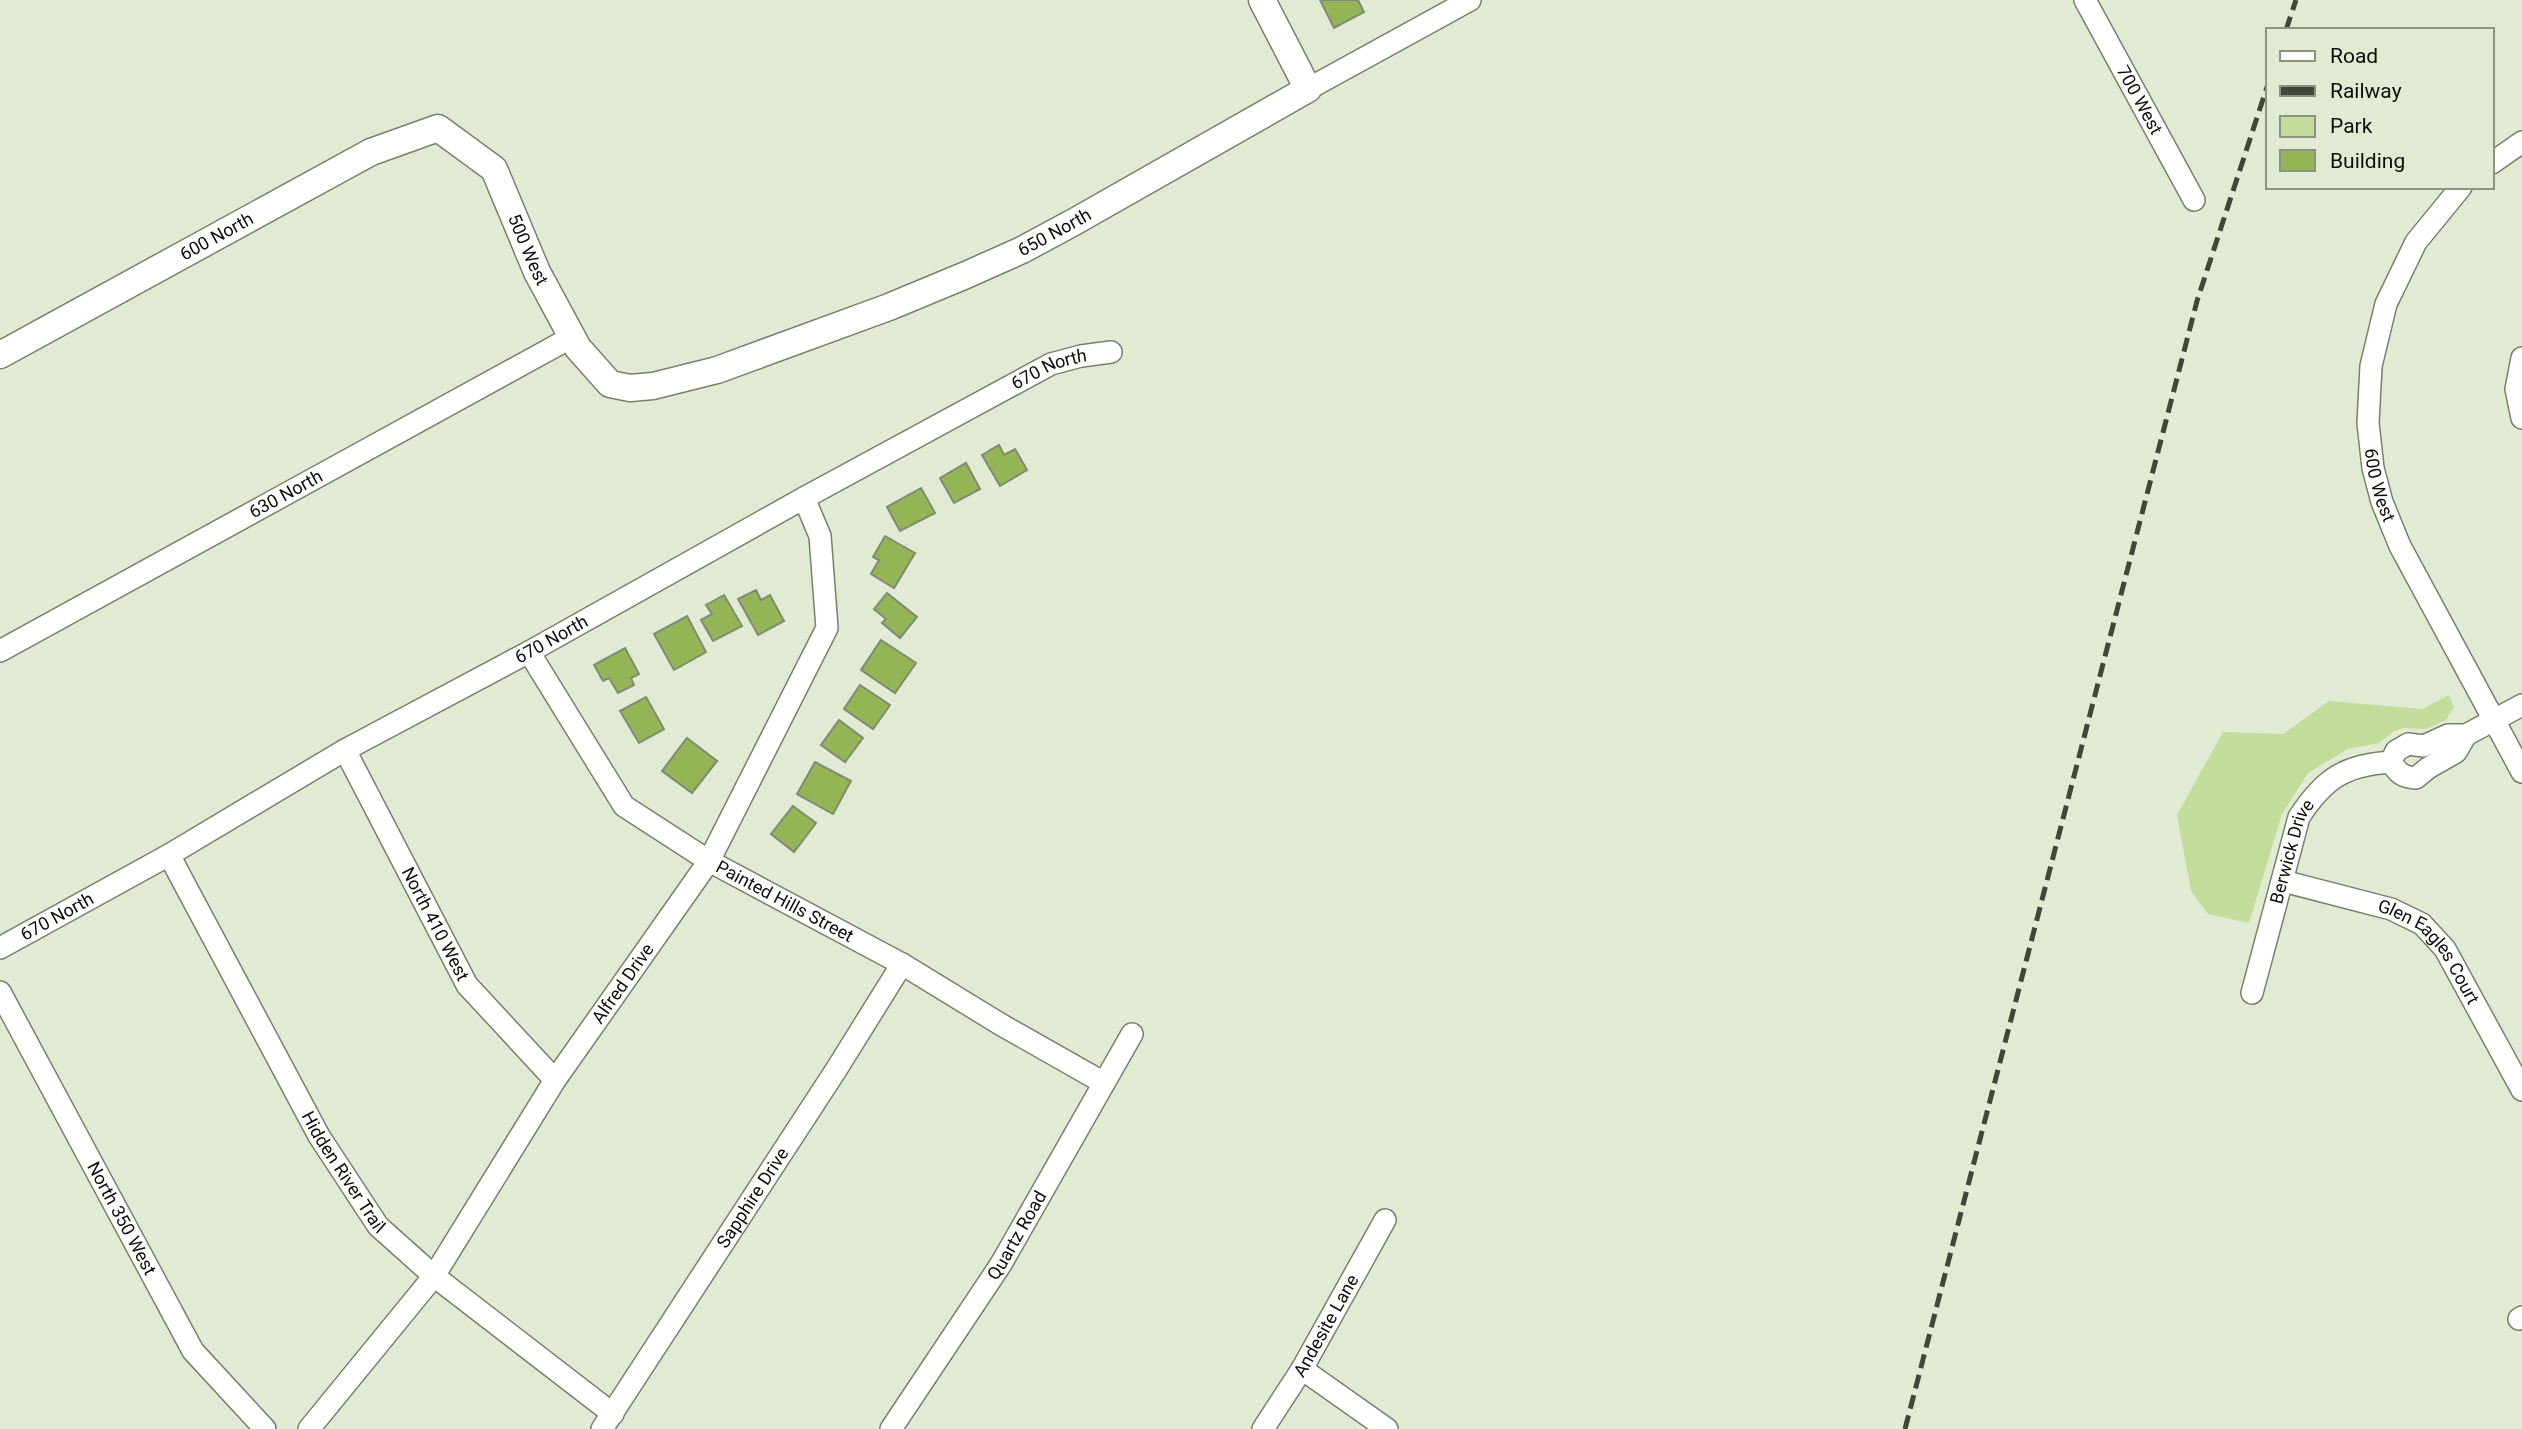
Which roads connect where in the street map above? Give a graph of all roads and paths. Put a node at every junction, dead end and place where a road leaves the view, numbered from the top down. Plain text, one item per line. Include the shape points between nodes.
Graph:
1 (1262, 0) edge
2 (1470, 0) edge
3 (2085, 0) edge
4 (1308, 89) junction
5 (439, 128) joint
6 (2521, 142) edge
7 (2494, 162) edge
8 (2459, 189) edge
9 (2194, 200) dead end
10 (572, 337) junction
11 (1111, 352) dead end
12 (0, 355) edge
13 (2521, 360) edge
14 (610, 384) joint
15 (2522, 418) edge
16 (804, 498) junction
17 (0, 651) edge
18 (529, 652) junction
19 (2522, 705) edge
20 (2494, 721) junction
21 (2466, 735) junction
22 (345, 750) junction
23 (2391, 762) junction
24 (2522, 772) edge
25 (169, 855) junction
26 (709, 861) junction
27 (2283, 881) junction
28 (0, 947) edge
29 (901, 964) junction
30 (0, 992) edge
31 (2252, 993) dead end
32 (1132, 1034) dead end
33 (555, 1080) junction
34 (1104, 1083) junction
35 (2522, 1090) edge
36 (1385, 1220) dead end
37 (434, 1276) junction
38 (1302, 1369) junction
39 (608, 1421) edge
40 (265, 1429) edge
41 (309, 1429) edge
42 (891, 1429) edge
43 (1263, 1429) edge
44 (1387, 1429) edge

1 - 4 street
2 - 4 street, 650 North
3 - 9 street, 700 West
4 - 14 street, 650 North via 1074,222 953,281 717,370 653,386
5 - 10 street, 500 West via 494,169 537,272
5 - 12 street, 600 North via 371,152
6 - 7 street
8 - 20 street, 600 West via 2416,242 2386,303 2371,366 2368,423 2373,468 2386,513
10 - 14 street, 500 West
10 - 17 street, 630 North
11 - 16 street, 670 North via 1051,364
13 - 15 street via 2516,389
16 - 18 street, 670 North
16 - 26 street, Alfred Drive via 820,536 827,628
18 - 22 street, 670 North
18 - 26 street, Painted Hills Street via 624,806
19 - 20 street, Berwick Drive
20 - 21 street, Berwick Drive
20 - 24 street, 600 West
21 - 23 street, Berwick Drive via 2448,735 2424,746 2408,744 2396,751
21 - 23 street, Berwick Drive via 2456,752 2416,778 2397,772
22 - 25 street, 670 North
22 - 33 street, North 410 West via 467,985
23 - 27 street, Berwick Drive via 2338,774 2315,793 2299,817
25 - 28 street, 670 North
25 - 37 street, Hidden River Trail via 318,1136 378,1226
26 - 29 street, Painted Hills Street
26 - 33 street, Alfred Drive
27 - 31 street, Berwick Drive
27 - 35 street, Glen Eagles Court via 2391,909 2422,924 2445,948
29 - 34 street, Painted Hills Street
29 - 39 street, Sapphire Drive
30 - 40 street, North 350 West via 193,1351
32 - 34 street, Quartz Road
33 - 37 street, Alfred Drive
34 - 42 street, Quartz Road via 1002,1264
36 - 38 street, Andesite Lane
37 - 39 street, Hidden River Trail
37 - 41 street, Alfred Drive
38 - 43 street, Andesite Lane
38 - 44 street

